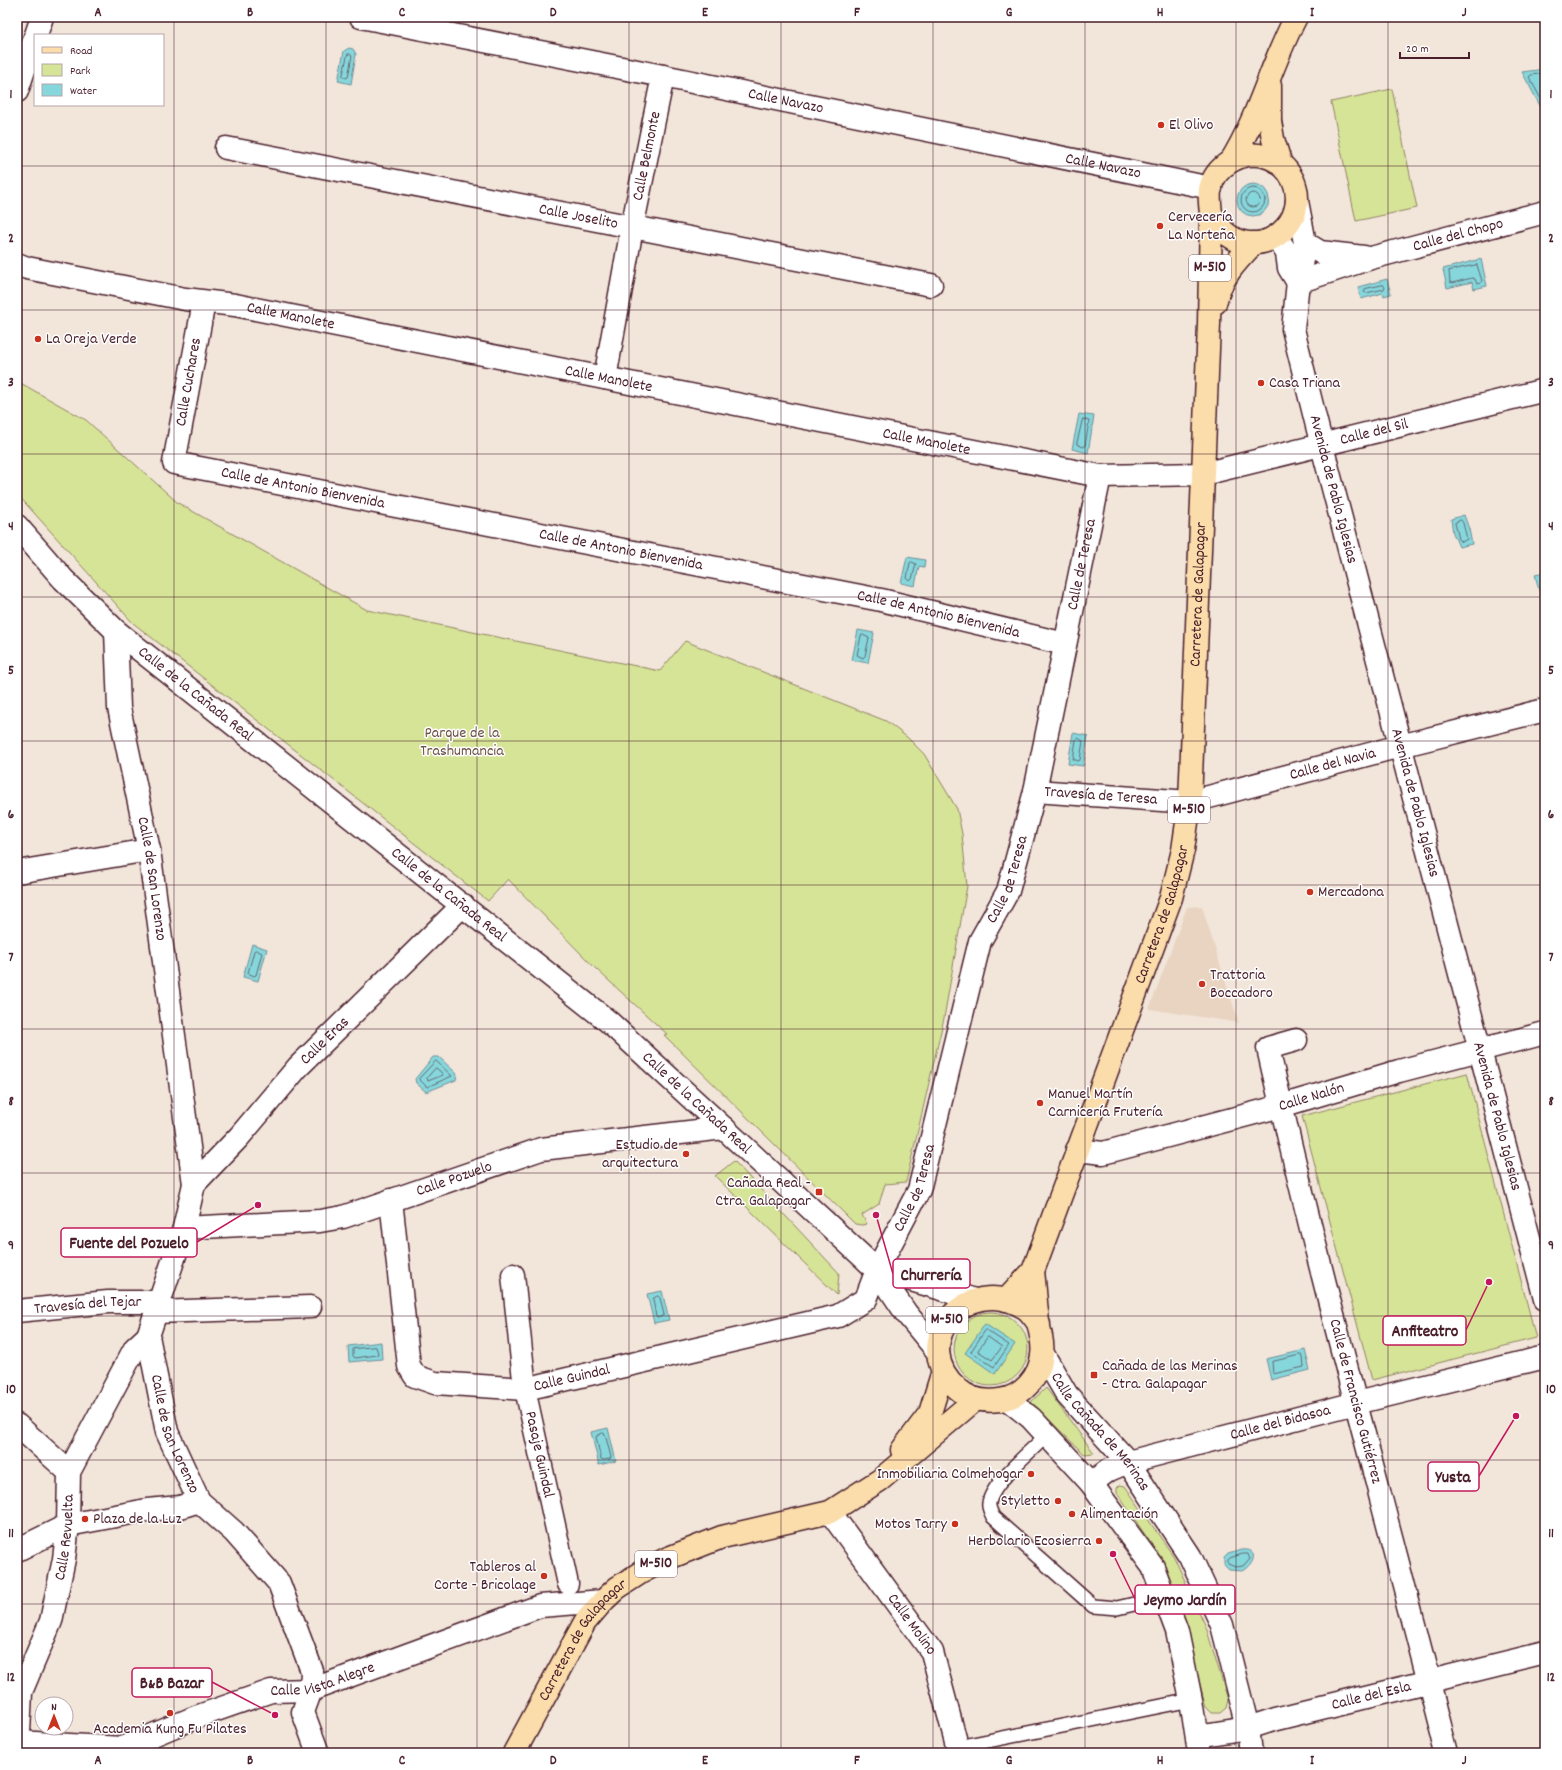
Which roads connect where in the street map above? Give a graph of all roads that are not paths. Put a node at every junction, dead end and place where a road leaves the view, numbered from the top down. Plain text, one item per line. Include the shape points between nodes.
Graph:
1 (42, 17) edge
2 (361, 17) edge
3 (1296, 17) edge
4 (36, 34) edge
5 (34, 39) edge
6 (1270, 74) junction
7 (663, 76) junction
8 (17, 91) edge
9 (226, 148) dead end
10 (1231, 161) junction
11 (1282, 165) junction
12 (1211, 188) junction
13 (1297, 202) junction
14 (1545, 212) edge
15 (1212, 213) junction
16 (632, 228) junction
17 (1276, 236) junction
18 (1254, 243) junction
19 (1305, 243) junction
20 (1371, 258) junction
21 (17, 264) edge
22 (1298, 282) junction
23 (931, 285) dead end
24 (204, 302) junction
25 (1209, 324) junction
26 (605, 378) junction
27 (1545, 390) edge
28 (1322, 446) junction
29 (174, 463) joint
30 (1203, 474) junction
31 (1100, 476) junction
32 (17, 526) edge
33 (116, 631) junction
34 (1065, 644) junction
35 (1545, 710) edge
36 (1400, 746) junction
37 (1035, 791) junction
38 (1190, 802) junction
39 (149, 850) junction
40 (17, 872) edge
41 (463, 905) junction
42 (1545, 1033) edge
43 (1296, 1040) dead end
44 (1481, 1050) junction
45 (1281, 1106) junction
46 (188, 1127) junction
47 (724, 1128) junction
48 (1077, 1150) junction
49 (224, 1152) junction
50 (194, 1184) junction
51 (391, 1200) junction
52 (184, 1228) junction
53 (877, 1270) junction
54 (1033, 1271) junction
55 (512, 1275) dead end
56 (1545, 1299) edge
57 (974, 1300) junction
58 (1006, 1300) junction
59 (310, 1306) dead end
60 (157, 1307) junction
61 (17, 1311) edge
62 (1039, 1324) junction
63 (148, 1336) junction
64 (1042, 1354) junction
65 (1545, 1357) edge
66 (941, 1361) junction
67 (525, 1389) junction
68 (976, 1399) junction
69 (1007, 1399) junction
70 (1356, 1403) junction
71 (17, 1425) edge
72 (1047, 1435) junction
73 (1128, 1462) junction
74 (69, 1472) junction
75 (880, 1480) junction
76 (1090, 1483) junction
77 (199, 1501) junction
78 (830, 1512) junction
79 (68, 1525) junction
80 (17, 1550) edge
81 (568, 1584) dead end
82 (1164, 1597) junction
83 (603, 1601) junction
84 (1545, 1653) edge
85 (1429, 1681) junction
86 (19, 1690) edge
87 (311, 1690) junction
88 (1191, 1700) junction
89 (1248, 1728) junction
90 (1198, 1745) edge
91 (18, 1747) edge
92 (959, 1750) edge
93 (132, 1751) edge
94 (318, 1753) edge
95 (514, 1753) edge
96 (1251, 1753) edge
97 (1447, 1753) edge

1 - 4 street
2 - 7 street, Calle Navazo
3 - 6 main road, M-510
5 - 8 street
6 - 10 main road, M-510 via 1248,129
6 - 11 main road, M-510 via 1270,121
7 - 12 street, Calle Navazo
7 - 16 street, Calle Belmonte
9 - 16 street, Calle Joselito
10 - 11 main road, M-510 via 1240,156 1262,155
10 - 12 main road, M-510 via 1215,177
11 - 13 main road, M-510 via 1296,188
12 - 15 main road, M-510 via 1209,200
13 - 17 main road, M-510 via 1294,215 1287,227
13 - 19 street
14 - 20 street, Calle del Chopo
15 - 18 main road, M-510 via 1218,225 1228,235 1240,241
15 - 25 main road, M-510
16 - 23 street, Calle Joselito
16 - 26 street, Calle Belmonte
17 - 18 main road, M-510
17 - 22 street via 1287,252 1289,268
18 - 25 main road, M-510 via 1227,273 1219,288
19 - 20 street, Calle del Chopo via 1320,252
19 - 22 street
20 - 22 street, Calle del Chopo
21 - 24 street, Calle Manolete
22 - 28 street, Avenida de Pablo Iglesias via 1294,329
24 - 26 street, Calle Manolete via 235,305
24 - 29 street, Calle Cuchares
25 - 30 main road, Carretera de Galapagar / M-510
26 - 31 street, Calle Manolete
27 - 28 street, Calle del Sil
28 - 30 street, Calle del Sil
28 - 36 street, Avenida de Pablo Iglesias
29 - 34 street, Calle de Antonio Bienvenida via 881,600
30 - 31 street, Calle Manolete
30 - 38 main road, Carretera de Galapagar / M-510
31 - 34 street, Calle de Teresa
32 - 33 street, Calle de la Cañada Real via 63,579
33 - 39 street, Calle de San Lorenzo via 119,708
33 - 41 street, Calle de la Cañada Real
34 - 37 street, Calle de Teresa
35 - 36 street, Calle del Navia
36 - 38 street, Calle del Navia
36 - 44 street, Avenida de Pablo Iglesias
37 - 38 street, Travesía de Teresa
37 - 53 street, Calle de Teresa via 1008,891 980,941 919,1190
38 - 48 main road, Carretera de Galapagar / M-510 via 1183,850 1171,898
39 - 40 street
39 - 46 street, Calle de San Lorenzo
41 - 47 street, Calle de la Cañada Real via 609,1022
41 - 49 street, Calle Eras via 298,1067
42 - 44 street, Calle Nalón
43 - 45 street, Calle de Francisco Gutiérrez via 1266,1042
44 - 45 street, Calle Nalón
44 - 56 street, Avenida de Pablo Iglesias
45 - 48 street, Calle Nalón via 1103,1153
45 - 70 street, Calle de Francisco Gutiérrez
46 - 49 street via 210,1152
46 - 50 street, Calle de San Lorenzo
47 - 51 street, Calle Pozuelo via 541,1150
47 - 53 street, Calle de la Cañada Real
48 - 54 main road, Carretera de Galapagar / M-510
49 - 50 street, Calle Eras
50 - 52 street, Calle de San Lorenzo
51 - 52 street, Calle Pozuelo via 343,1217 320,1221
51 - 67 street, Calle Guindal via 409,1366 415,1376 435,1382
52 - 60 street, Calle de San Lorenzo
53 - 57 street, Calle de la Cañada Real
53 - 66 street, Calle de la Cañada Real
53 - 67 street, Calle Guindal via 866,1299 838,1316
54 - 58 main road, M-510
54 - 62 main road, M-510
55 - 67 street, Pasaje Guindal
57 - 58 main road, M-510
57 - 66 main road, M-510 via 959,1308 947,1320 940,1335
58 - 62 main road, M-510 via 1026,1308
59 - 60 street, Travesía del Tejar
60 - 61 street, Travesía del Tejar via 108,1302
60 - 63 street, Calle de San Lorenzo
62 - 64 main road, M-510
63 - 74 street, Calle Revuelta via 135,1348
63 - 77 street, Calle de San Lorenzo via 167,1432
64 - 69 main road, M-510 via 1039,1369 1031,1382
64 - 73 street, Calle Cañada de Merinas via 1067,1395
65 - 70 street, Calle del Bidasoa
66 - 68 main road, M-510 via 951,1384 962,1393
66 - 75 main road, M-510 via 930,1413
67 - 81 street, Pasaje Guindal
68 - 69 main road, M-510
68 - 75 main road, M-510
69 - 72 street
70 - 73 street, Calle del Bidasoa
70 - 85 street, Calle de Francisco Gutiérrez
71 - 74 street
72 - 76 street
72 - 82 lane via 997,1485 989,1502 993,1517 1093,1606 1117,1608
73 - 76 street, Calle del Bidasoa via 1109,1470
73 - 89 street, Calle Cañada de Merinas via 1190,1556 1222,1625
74 - 79 street, Calle Revuelta
75 - 78 main road, Carretera de Galapagar / M-510
76 - 82 street via 1153,1567
77 - 79 street
77 - 87 street, Calle de San Lorenzo via 234,1532 279,1583 312,1671
78 - 83 main road, Carretera de Galapagar / M-510 via 708,1542 640,1573
78 - 92 street, Calle Molino via 932,1652
79 - 80 street
79 - 86 street, Calle Revuelta via 51,1621
82 - 88 street via 1177,1631
83 - 87 street, Calle Vista Alegre via 540,1606
83 - 95 main road, Carretera de Galapagar / M-510 via 584,1622
84 - 85 street, Calle del Esla
85 - 89 street, Calle del Esla
85 - 97 street, Calle de Francisco Gutiérrez
86 - 91 street, Calle Revuelta
87 - 93 street, Calle Vista Alegre via 271,1691 196,1717
87 - 94 street, Calle de San Lorenzo via 303,1712
88 - 90 street
88 - 92 lane
89 - 90 street, Calle del Esla
89 - 96 street, Calle Cañada de Merinas
91 - 93 street, Calle Vista Alegre

